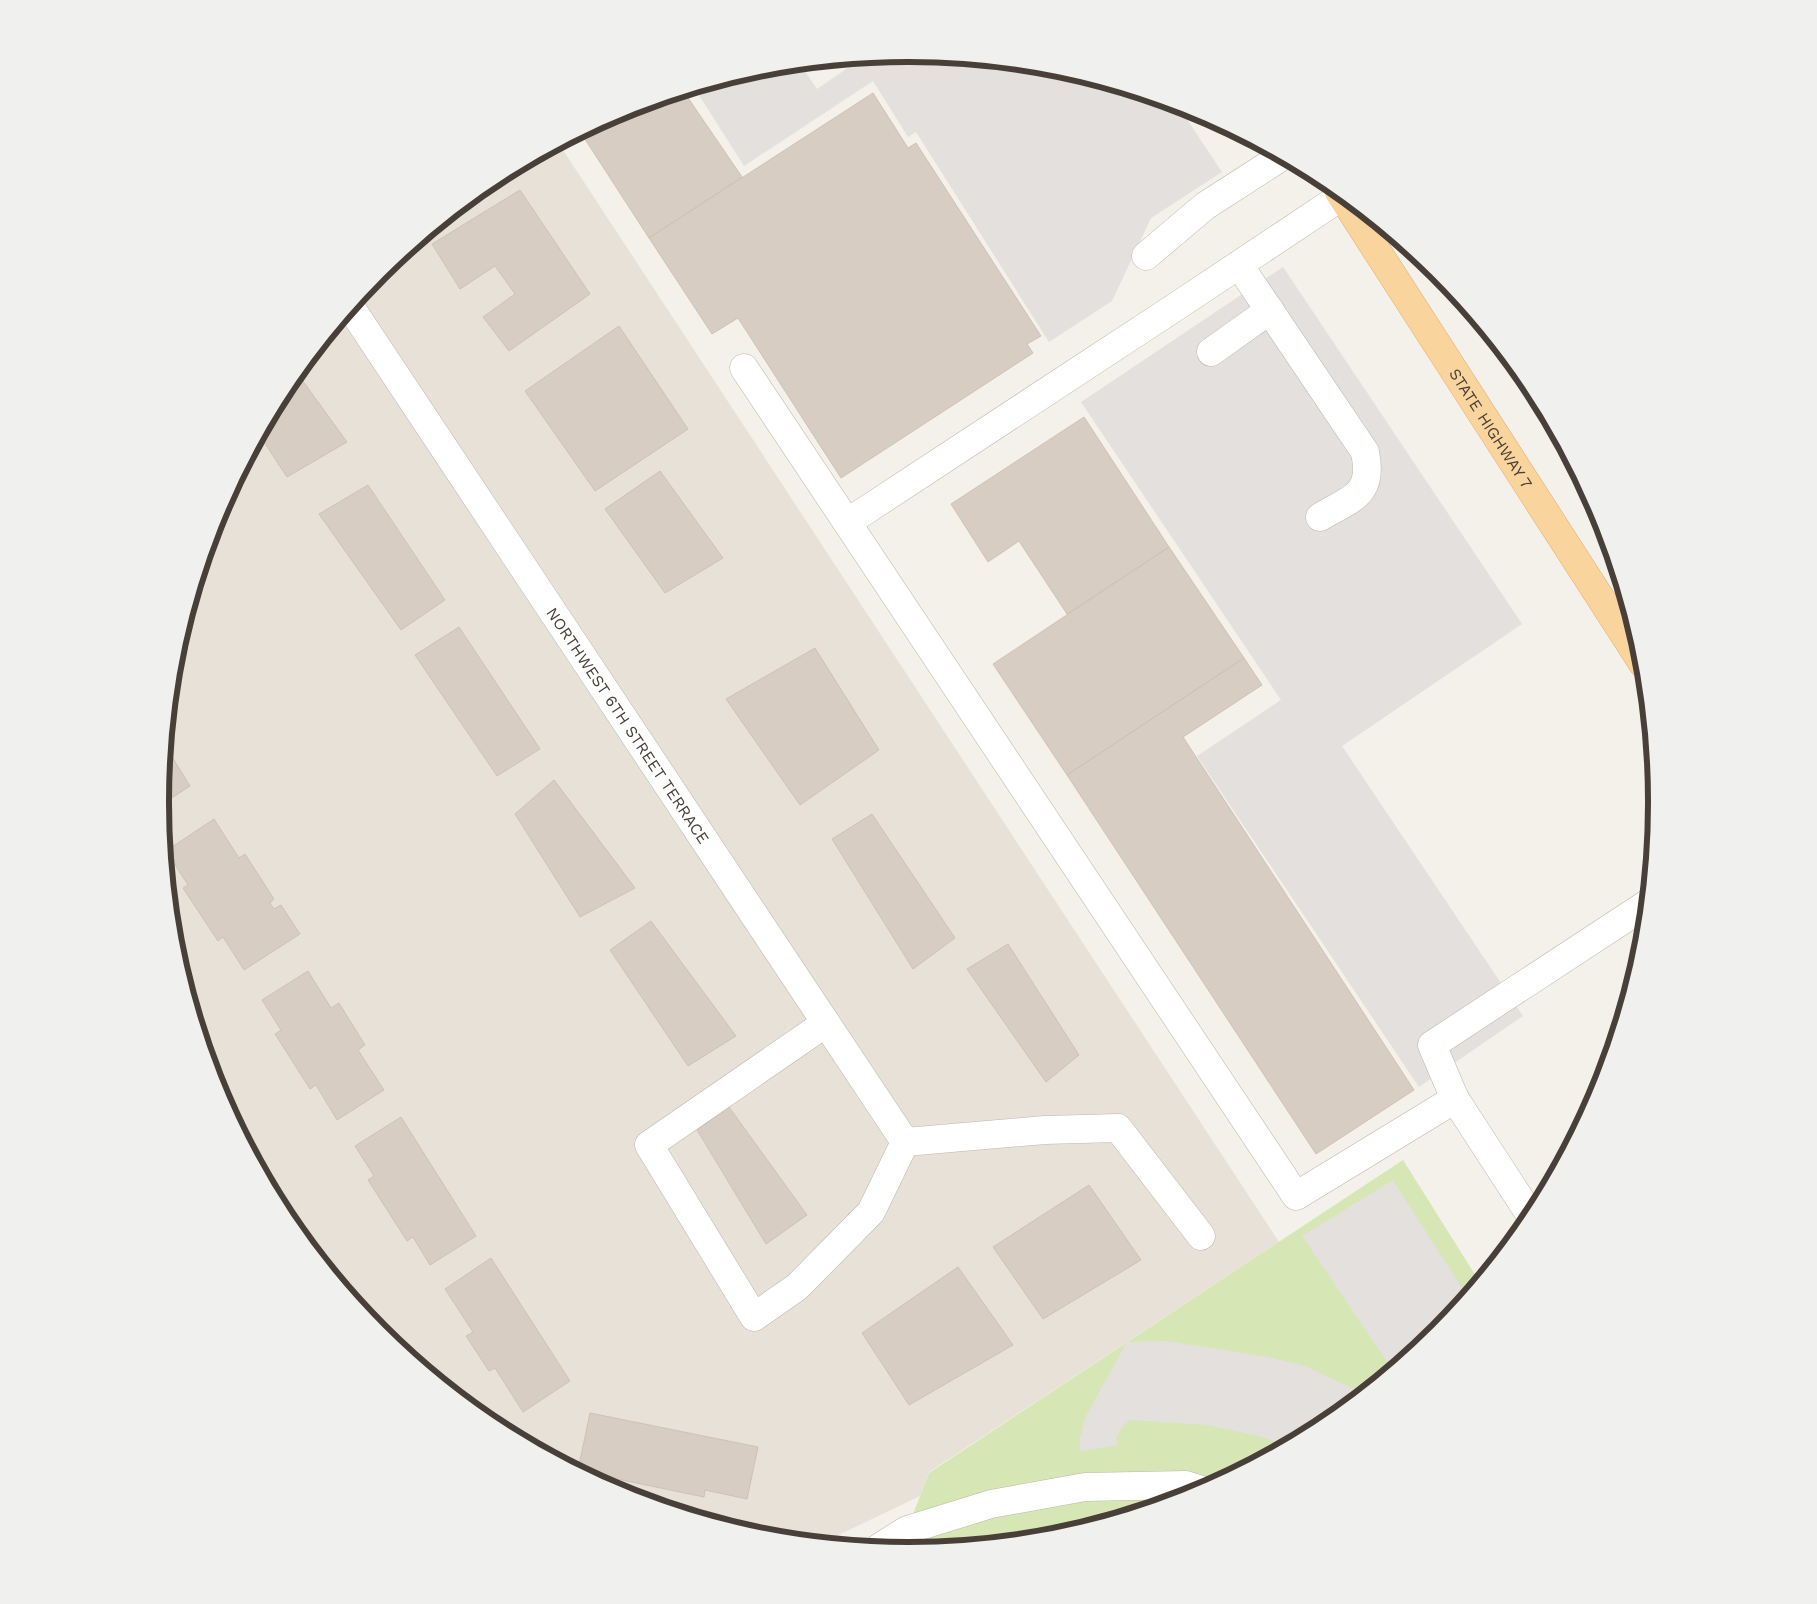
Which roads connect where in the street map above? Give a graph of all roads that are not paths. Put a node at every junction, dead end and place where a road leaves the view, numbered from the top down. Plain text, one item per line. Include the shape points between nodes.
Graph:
1 (1275, 161) edge
2 (1335, 198) edge
3 (1349, 208) edge
4 (1146, 256) dead end
5 (1239, 265) junction
6 (1270, 310) junction
7 (354, 313) edge
8 (1211, 352) dead end
9 (744, 368) dead end
10 (1320, 517) dead end
11 (848, 522) junction
12 (1631, 646) edge
13 (1640, 908) edge
14 (826, 1022) junction
15 (1455, 1098) junction
16 (906, 1142) junction
17 (1526, 1208) edge
18 (1201, 1236) dead end
19 (1187, 1486) edge
20 (890, 1541) edge

1 - 4 street via 1204,206
2 - 5 street
3 - 12 main road, STATE HIGHWAY 7
5 - 6 street
5 - 11 street
6 - 8 street
6 - 10 street via 1365,452 1368,478 1364,488
7 - 14 street, NORTHWEST 6TH STREET TERRACE
9 - 11 street
11 - 15 street via 1296,1196
13 - 15 street via 1432,1045
14 - 16 street, NORTHWEST 6TH STREET TERRACE
14 - 16 street via 649,1145 754,1317 797,1287 871,1212
15 - 17 street
16 - 18 street via 1045,1130 1118,1128
19 - 20 street via 1085,1487 991,1504 907,1530

